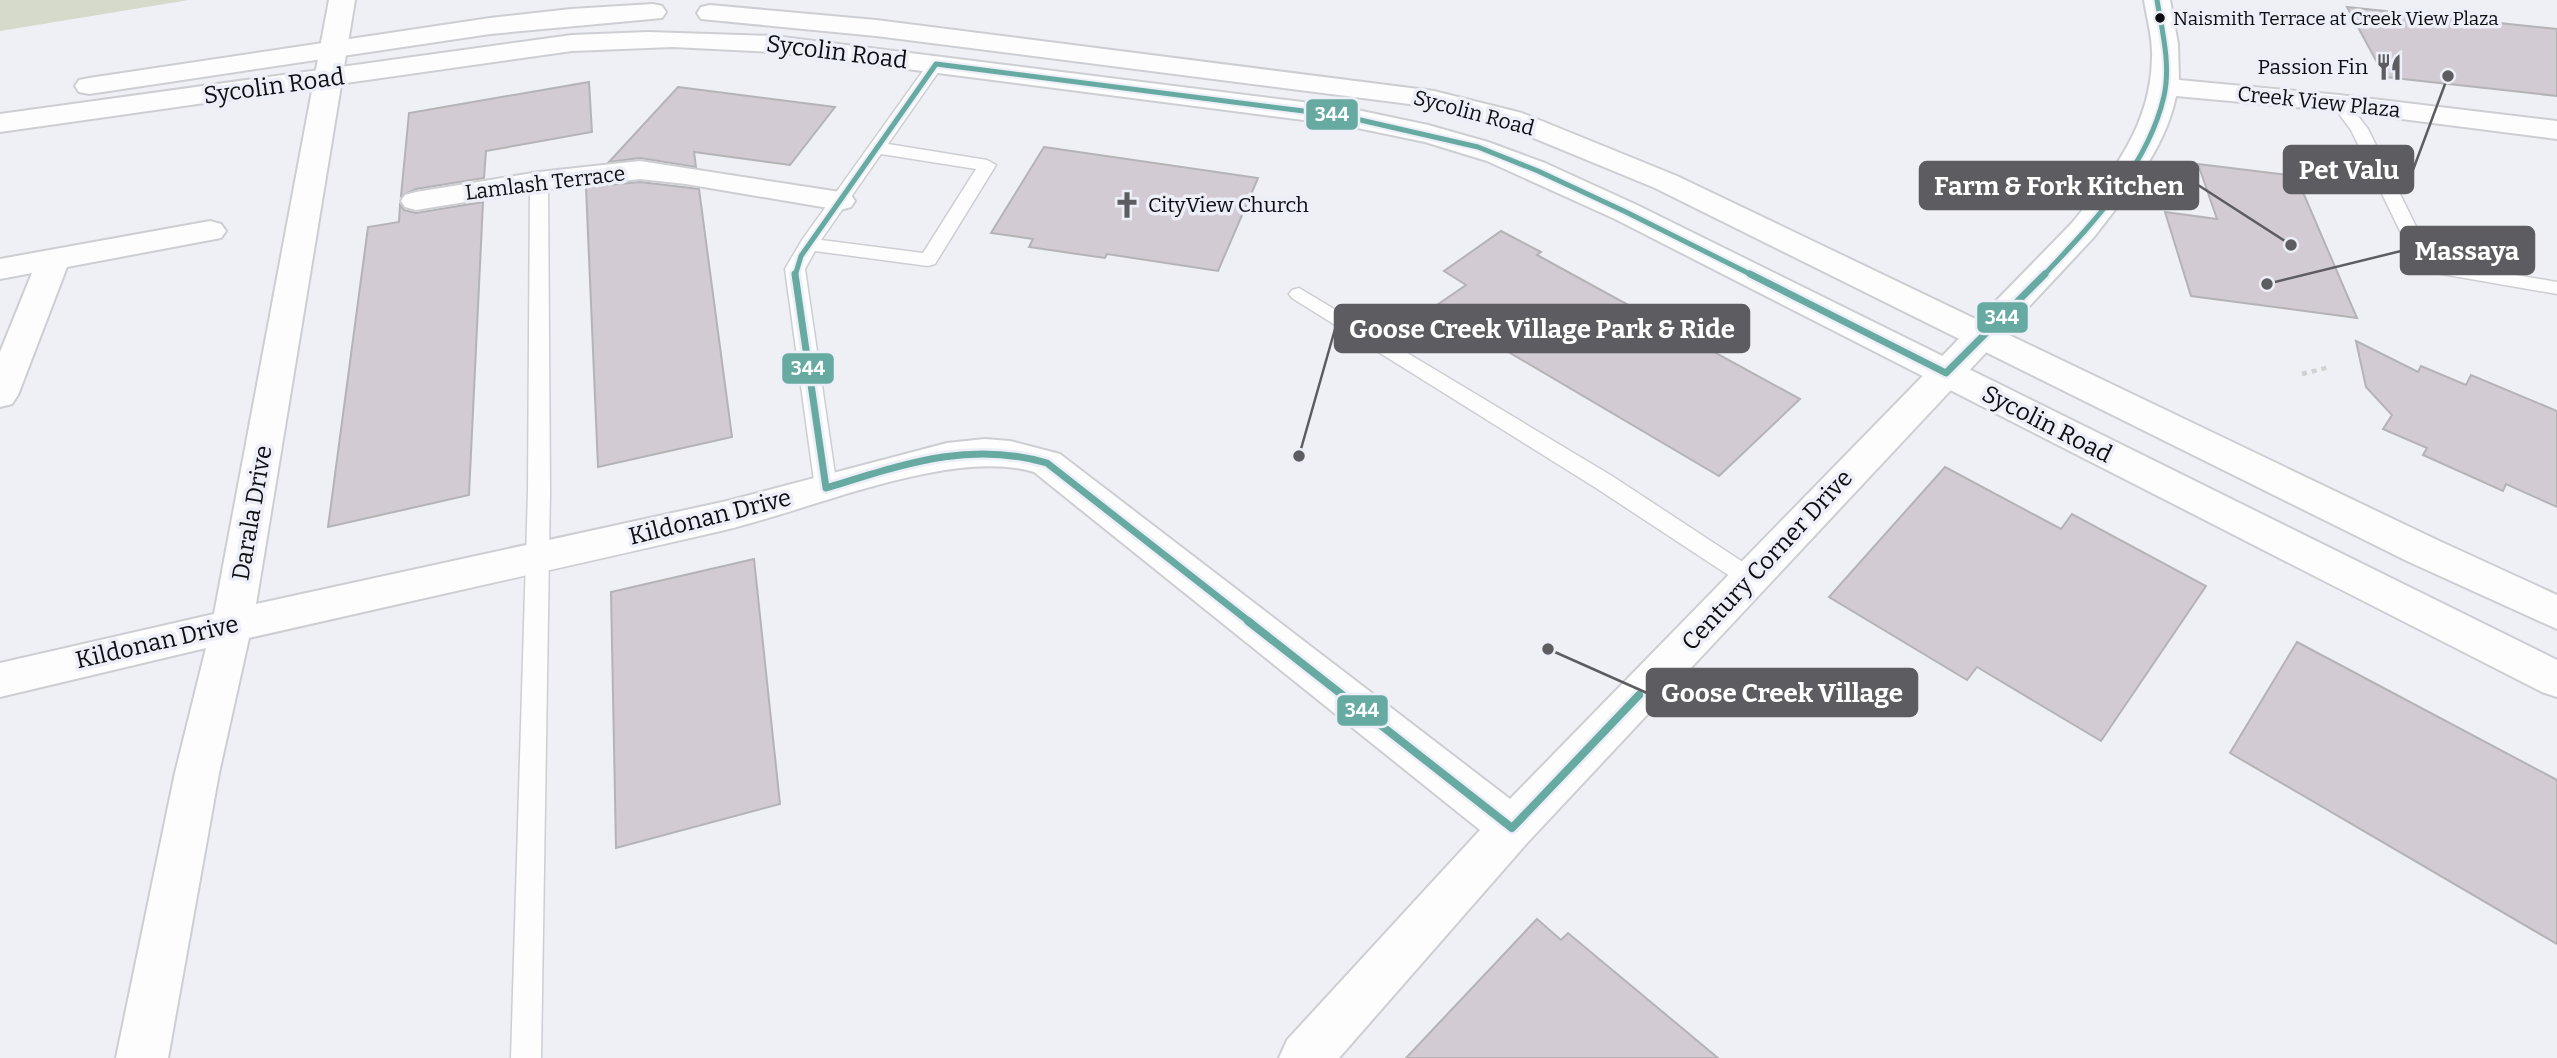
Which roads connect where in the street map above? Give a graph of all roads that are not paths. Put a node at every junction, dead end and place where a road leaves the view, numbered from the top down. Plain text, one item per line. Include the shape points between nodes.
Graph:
1 (342, 0) edge
2 (2157, 0) edge
3 (329, 63) junction
4 (936, 64) junction
5 (2164, 87) junction
6 (0, 100) edge
7 (2339, 103) junction
8 (0, 123) edge
9 (2557, 130) edge
10 (877, 148) junction
11 (539, 181) junction
12 (416, 201) dead end
13 (840, 201) junction
14 (210, 231) dead end
15 (809, 244) junction
16 (54, 259) junction
17 (0, 269) edge
18 (2557, 288) edge
19 (1299, 294) dead end
20 (1981, 336) junction
21 (1946, 373) junction
22 (0, 395) edge
23 (827, 488) junction
24 (538, 556) junction
25 (1750, 578) junction
26 (2557, 613) edge
27 (232, 624) junction
28 (0, 680) edge
29 (2557, 680) edge
30 (1512, 828) junction
31 (142, 1058) edge
32 (526, 1058) edge
33 (1305, 1058) edge

1 - 3 street, Darala Drive
2 - 5 street, Century Corner Drive via 2166,58
3 - 4 street, Sycolin Road via 644,38 711,38
3 - 6 street, Sycolin Road
3 - 8 street, Sycolin Road
3 - 20 street, Sycolin Road via 575,16 683,12 814,21 1434,99 1512,119 1666,182
3 - 27 street, Darala Drive
4 - 10 lane
4 - 21 street, Sycolin Road via 1343,116 1478,148 1626,212
5 - 7 street, Creek View Plaza
5 - 20 street, Century Corner Drive via 2161,109 2138,159 2083,230
7 - 9 street, Creek View Plaza
7 - 18 lane via 2359,129 2426,266
10 - 13 lane
10 - 15 lane via 987,165 928,260
11 - 12 street, Lamlash Terrace
11 - 13 street, Lamlash Terrace via 640,170
11 - 24 lane
13 - 15 lane
14 - 16 street
15 - 23 lane via 795,269 795,281
16 - 17 street
16 - 22 street
19 - 25 lane
20 - 21 street, Century Corner Drive
20 - 26 street, Sycolin Road
21 - 25 street, Century Corner Drive
21 - 29 street, Sycolin Road
23 - 24 street, Kildonan Drive via 732,514
23 - 30 street, Kildonan Drive via 947,456 1021,454 1047,463
24 - 27 street, Kildonan Drive
24 - 32 lane
25 - 30 street, Century Corner Drive
27 - 28 street, Kildonan Drive
27 - 31 street, Darala Drive via 197,773
30 - 33 street, Century Corner Drive

